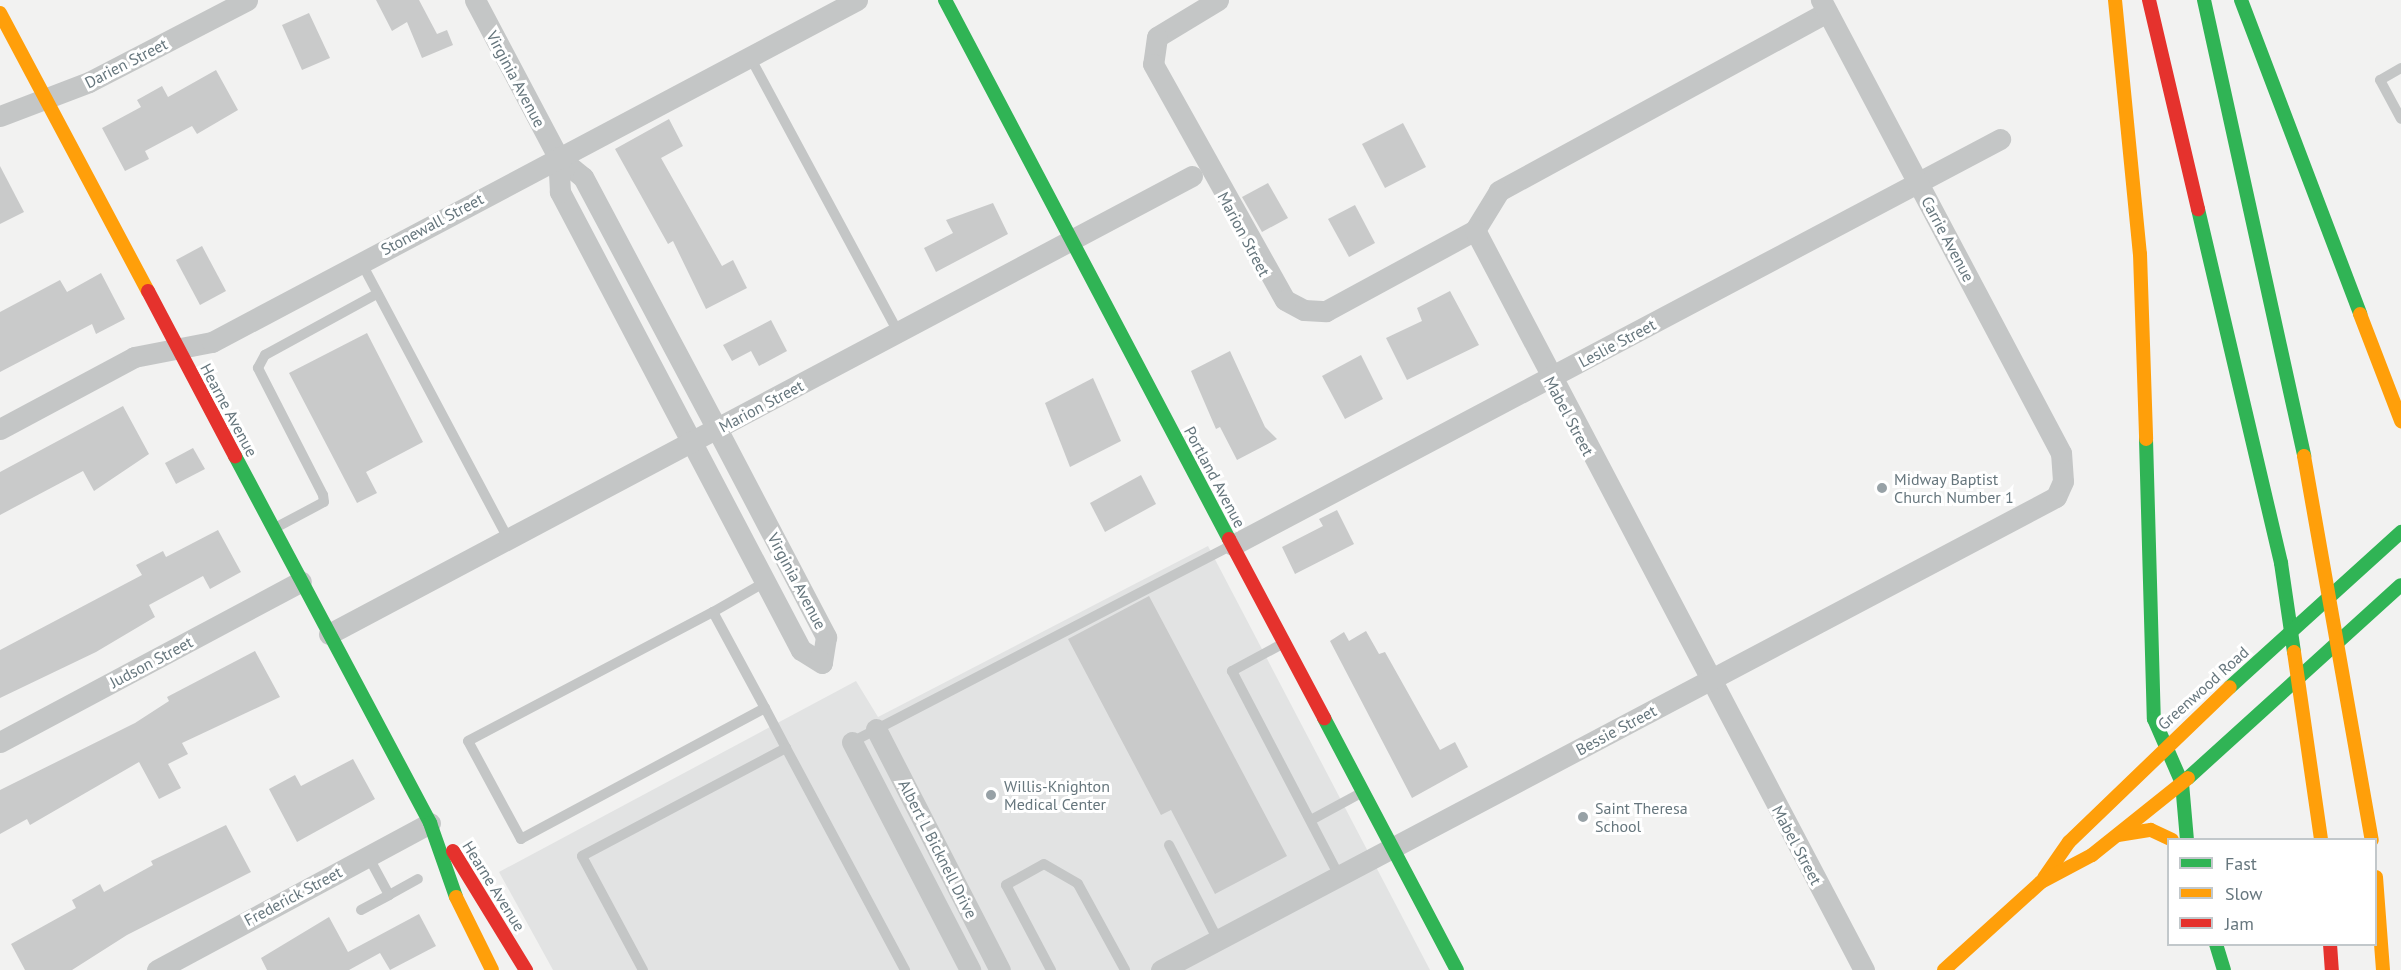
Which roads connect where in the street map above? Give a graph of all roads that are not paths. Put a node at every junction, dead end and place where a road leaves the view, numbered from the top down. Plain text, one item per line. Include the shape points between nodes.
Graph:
1 (247, 0) edge
2 (475, 0) edge
3 (857, 0) edge
4 (945, 0) edge
5 (1218, 0) edge
6 (2115, 0) edge
7 (2149, 0) edge
8 (2204, 0) edge
9 (2241, 0) edge
10 (1824, 6) edge
11 (0, 13) edge
12 (750, 57) junction
13 (2401, 68) edge
14 (46, 100) junction
15 (0, 116) edge
16 (2401, 119) edge
17 (2000, 139) dead end
18 (558, 157) junction
19 (1192, 176) dead end
20 (1919, 185) junction
21 (1475, 230) junction
22 (1073, 243) junction
23 (361, 262) junction
24 (377, 294) junction
25 (899, 334) junction
26 (177, 348) junction
27 (1549, 378) junction
28 (2401, 421) edge
29 (0, 429) edge
30 (717, 429) junction
31 (693, 442) junction
32 (2063, 482) joint
33 (274, 529) junction
34 (2401, 531) edge
35 (508, 539) junction
36 (1233, 545) junction
37 (301, 581) junction
38 (767, 581) junction
39 (2401, 585) edge
40 (713, 612) junction
41 (329, 634) junction
42 (1284, 643) junction
43 (1709, 681) junction
44 (765, 708) junction
45 (876, 729) junction
46 (0, 742) edge
47 (852, 742) joint
48 (2164, 746) junction
49 (786, 748) junction
50 (2182, 783) junction
51 (1363, 792) junction
52 (1311, 820) junction
53 (430, 823) junction
54 (2118, 835) junction
55 (2168, 838) edge
56 (2187, 838) edge
57 (2321, 838) edge
58 (2372, 838) edge
59 (1168, 845) dead end
60 (1392, 848) junction
61 (368, 856) junction
62 (1339, 876) junction
63 (418, 879) dead end
64 (2041, 882) junction
65 (2377, 890) edge
66 (389, 895) junction
67 (362, 910) dead end
68 (1218, 940) junction
69 (2216, 946) edge
70 (2330, 946) edge
71 (157, 970) edge
72 (492, 970) edge
73 (526, 970) edge
74 (643, 970) edge
75 (905, 970) edge
76 (970, 970) edge
77 (1000, 970) edge
78 (1051, 970) edge
79 (1125, 970) edge
80 (1161, 970) edge
81 (1457, 970) edge
82 (1864, 970) edge
83 (1944, 970) edge
84 (2224, 970) edge
85 (2332, 970) edge
86 (2383, 970) edge

1 - 14 street, Darien Street
2 - 18 street, Virginia Avenue
3 - 12 street, Stonewall Street
4 - 22 main road, Portland Avenue
5 - 21 street, Marion Street via 1157,37 1154,64 1285,300 1304,310 1326,311
6 - 48 main road via 2140,254 2154,719
7 - 57 main road via 2281,563 2311,746
8 - 58 main road via 2320,527 2354,712
9 - 28 main road
10 - 20 street, Carrie Avenue
10 - 21 street via 1499,191
11 - 14 main road, Hearne Avenue
12 - 18 street, Stonewall Street
12 - 25 lane
13 - 16 lane via 2380,80
14 - 15 street, Darien Street
14 - 26 main road, Hearne Avenue
17 - 20 street, Leslie Street
18 - 23 street, Stonewall Street
18 - 30 street, Virginia Avenue via 583,177
18 - 31 street, Virginia Avenue via 560,192
19 - 22 street, Marion Street
20 - 27 street, Leslie Street
20 - 32 street, Carrie Avenue via 2061,453
21 - 27 street, Mabel Street
22 - 25 street, Marion Street
22 - 36 main road, Portland Avenue
23 - 24 lane
23 - 26 street, Stonewall Street via 212,342
24 - 33 lane via 261,361 258,368 324,502
24 - 35 lane
25 - 30 street, Marion Street
26 - 29 street, Stonewall Street via 134,357
26 - 33 main road, Hearne Avenue
27 - 36 street, Leslie Street
27 - 43 street, Mabel Street
30 - 31 street, Marion Street
30 - 38 street, Virginia Avenue via 826,637 822,663 801,650
31 - 35 street, Marion Street
31 - 38 street, Virginia Avenue
32 - 43 street, Bessie Street via 2056,497
33 - 37 main road, Hearne Avenue
34 - 48 main road, Greenwood Road
35 - 41 street, Marion Street
36 - 42 main road, Portland Avenue
36 - 45 lane
37 - 41 main road, Hearne Avenue
37 - 46 street, Judson Street
38 - 40 lane
39 - 50 main road, Greenwood Road
40 - 44 lane
40 - 44 lane via 468,741 521,839
41 - 53 main road, Hearne Avenue
42 - 51 main road, Portland Avenue
42 - 52 lane via 1232,671
43 - 60 street, Bessie Street
43 - 82 street, Mabel Street
44 - 49 lane
45 - 47 lane
45 - 77 street, Albert L Bicknell Drive
47 - 76 street, Albert L Bicknell Drive
48 - 50 main road
48 - 64 main road, Greenwood Road via 2069,842
49 - 74 lane via 582,856
49 - 75 lane
50 - 54 main road, Greenwood Road
50 - 56 main road
51 - 52 lane
51 - 60 main road, Portland Avenue
52 - 62 lane
53 - 61 street, Frederick Street
53 - 72 main road, Hearne Avenue via 455,894
53 - 73 main road, Hearne Avenue
54 - 55 main road via 2151,830
54 - 64 main road, Greenwood Road
59 - 68 lane
60 - 62 street, Bessie Street
60 - 81 main road, Portland Avenue
61 - 66 lane
61 - 71 street, Frederick Street
62 - 68 street, Bessie Street
63 - 66 lane
64 - 83 main road, Greenwood Road
65 - 86 main road
66 - 67 lane
68 - 80 street, Bessie Street
69 - 84 main road
70 - 85 main road
78 - 79 lane via 1006,885 1044,864 1078,884

